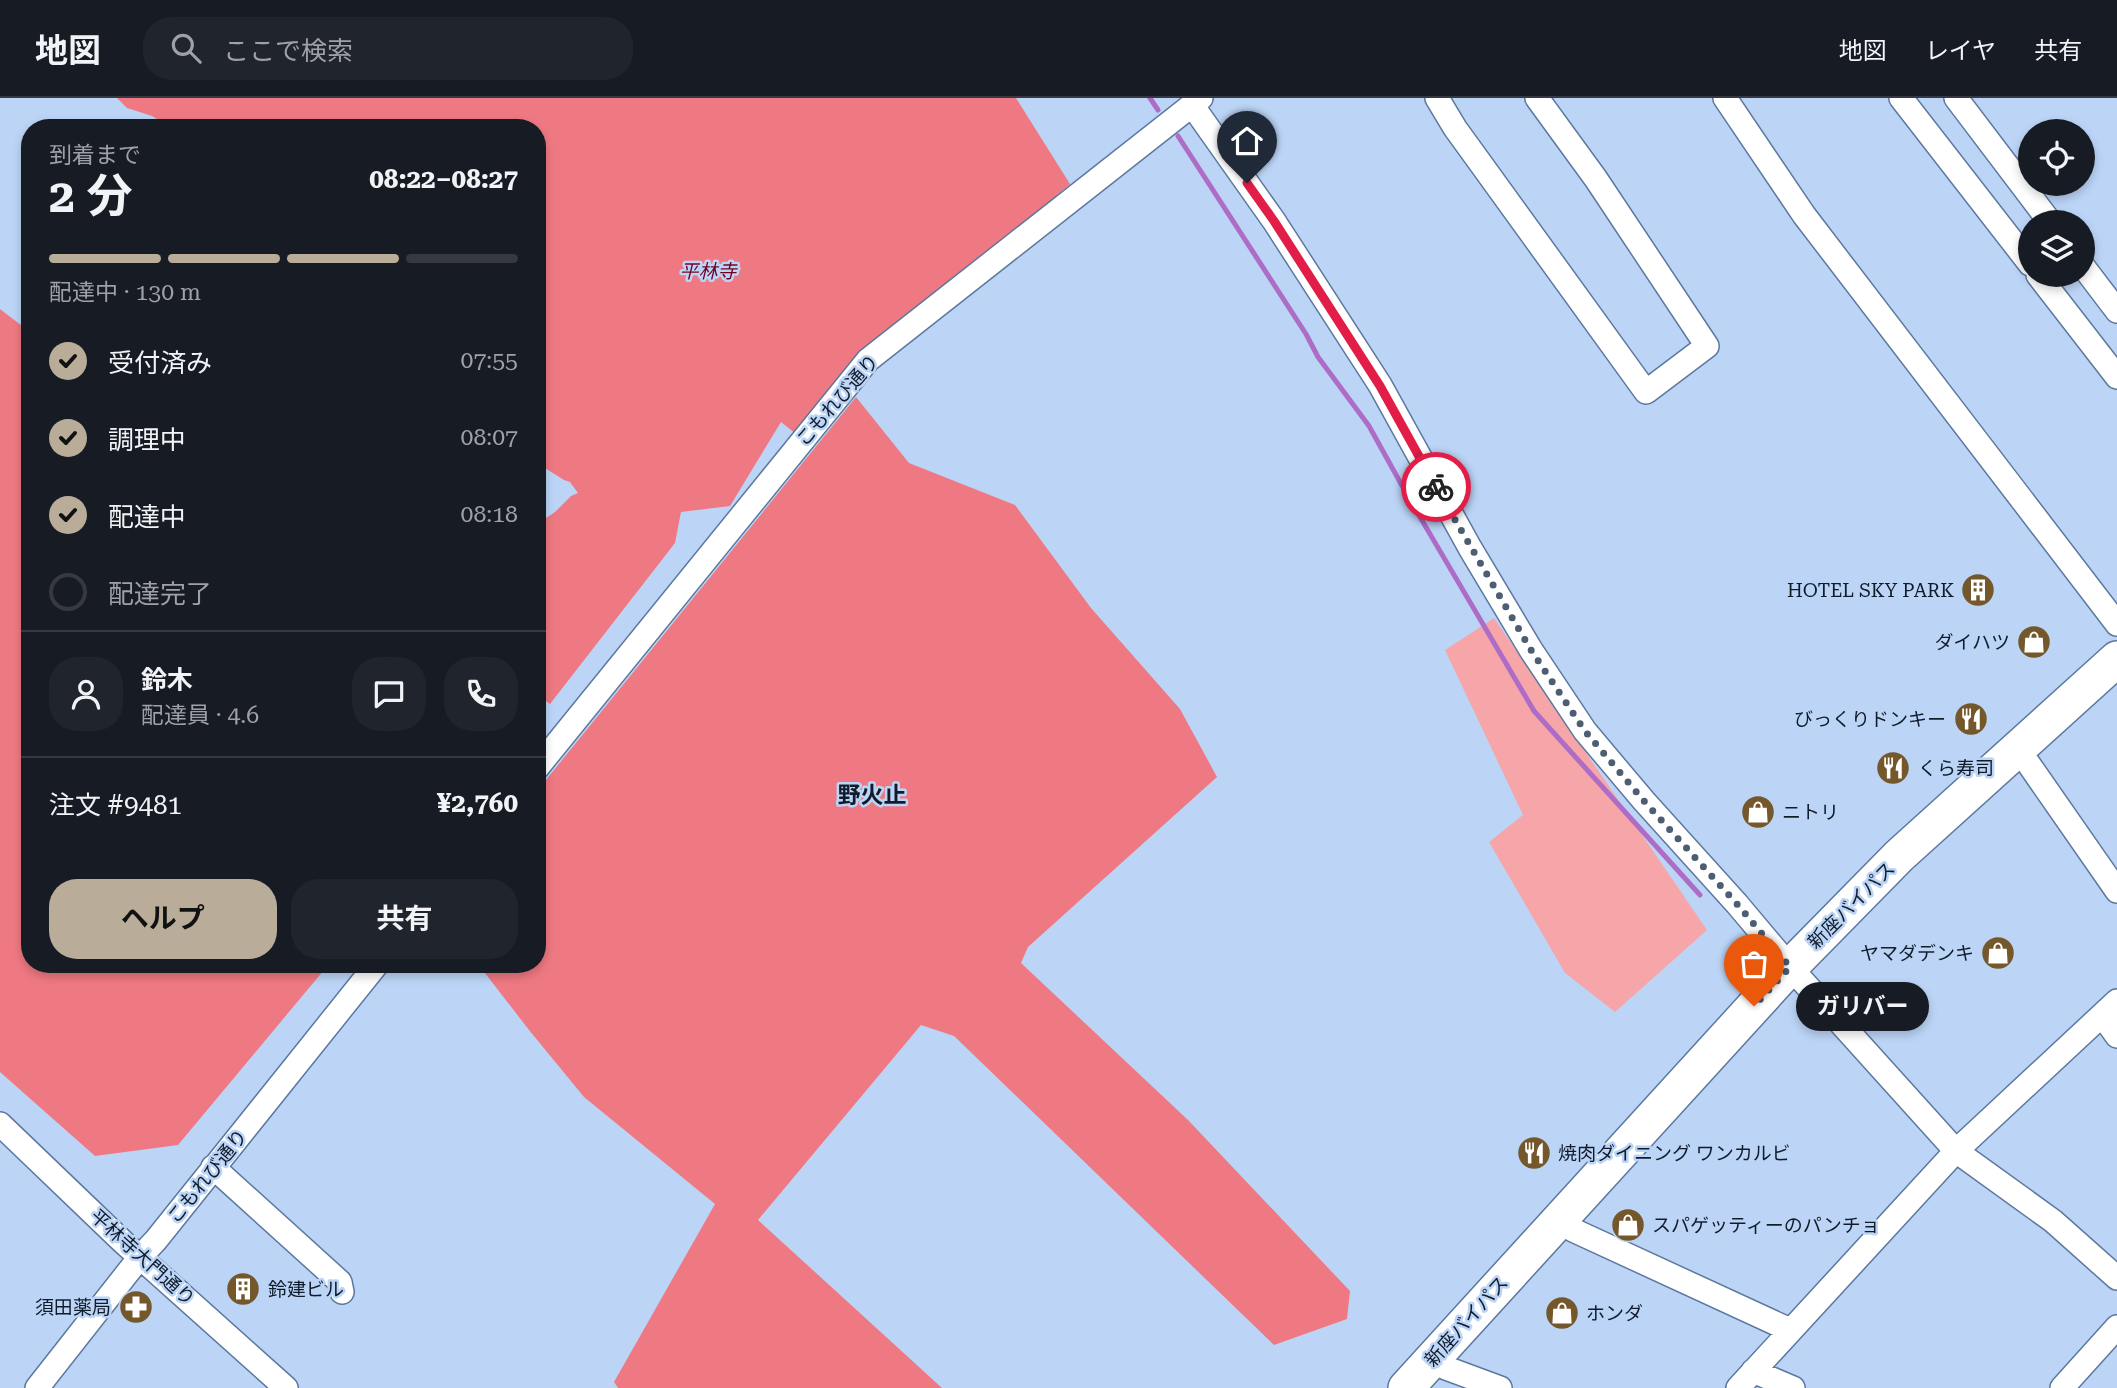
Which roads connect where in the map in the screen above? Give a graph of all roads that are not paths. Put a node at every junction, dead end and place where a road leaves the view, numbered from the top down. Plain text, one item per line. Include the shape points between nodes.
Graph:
1 (1437, 98) edge
2 (1538, 98) edge
3 (1725, 98) edge
4 (1901, 98) edge
5 (1956, 98) edge
6 (1196, 102) edge
7 (2041, 210) edge
8 (2018, 249) edge
9 (2095, 282) edge
10 (2047, 287) edge
11 (2117, 311) edge
12 (2117, 377) edge
13 (2117, 624) edge
14 (2117, 659) edge
15 (2117, 684) edge
16 (546, 757) edge
17 (2028, 763) junction
18 (2117, 891) edge
19 (370, 973) edge
20 (1796, 974) junction
21 (2109, 1008) edge
22 (2117, 1036) edge
23 (0, 1124) edge
24 (1956, 1151) junction
25 (213, 1167) junction
26 (1573, 1230) junction
27 (140, 1257) junction
28 (2117, 1278) edge
29 (342, 1292) dead end
30 (2117, 1327) edge
31 (1790, 1330) junction
32 (1437, 1378) edge
33 (1745, 1379) edge
34 (37, 1388) edge
35 (286, 1388) edge
36 (1406, 1388) edge
37 (1500, 1388) edge
38 (1793, 1388) edge
39 (2062, 1388) edge

1 - 2 street via 1646,392 1707,346
3 - 13 street via 1804,215
4 - 8 street
5 - 7 street
6 - 16 street, こもれび通り via 868,360
6 - 20 street via 1380,386 1470,548 1566,704 1644,801
9 - 11 street
10 - 12 street
14 - 20 highway, 新座バイパス via 1899,856
15 - 17 highway, 新座バイパス
17 - 18 street
17 - 20 highway, 新座バイパス
19 - 25 street, こもれび通り
20 - 24 street
20 - 26 highway, 新座バイパス
20 - 36 highway, 新座バイパス
21 - 22 street
21 - 24 street
23 - 27 street, 平林寺大門通り
24 - 28 street via 2053,1221
24 - 31 street
25 - 27 street, こもれび通り
25 - 29 street via 340,1282
26 - 31 street
26 - 32 highway, 新座バイパス
27 - 34 street, こもれび通り
27 - 35 street, 平林寺大門通り
30 - 39 street
31 - 33 street
32 - 37 street
33 - 38 street

